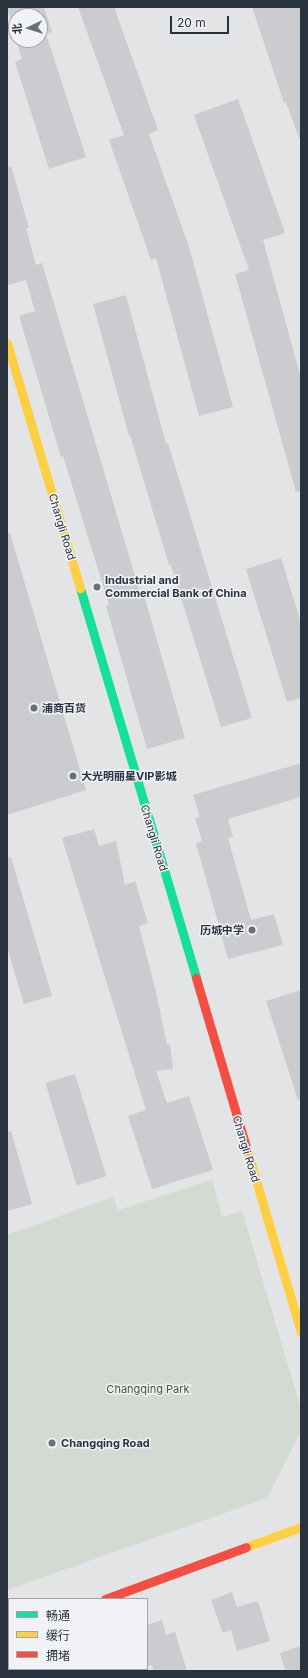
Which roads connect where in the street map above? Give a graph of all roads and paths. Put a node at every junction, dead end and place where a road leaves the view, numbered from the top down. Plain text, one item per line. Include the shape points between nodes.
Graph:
1 (7, 344) edge
2 (301, 1332) edge
3 (301, 1526) edge
4 (108, 1598) edge

1 - 2 street, Changli Road
3 - 4 street

